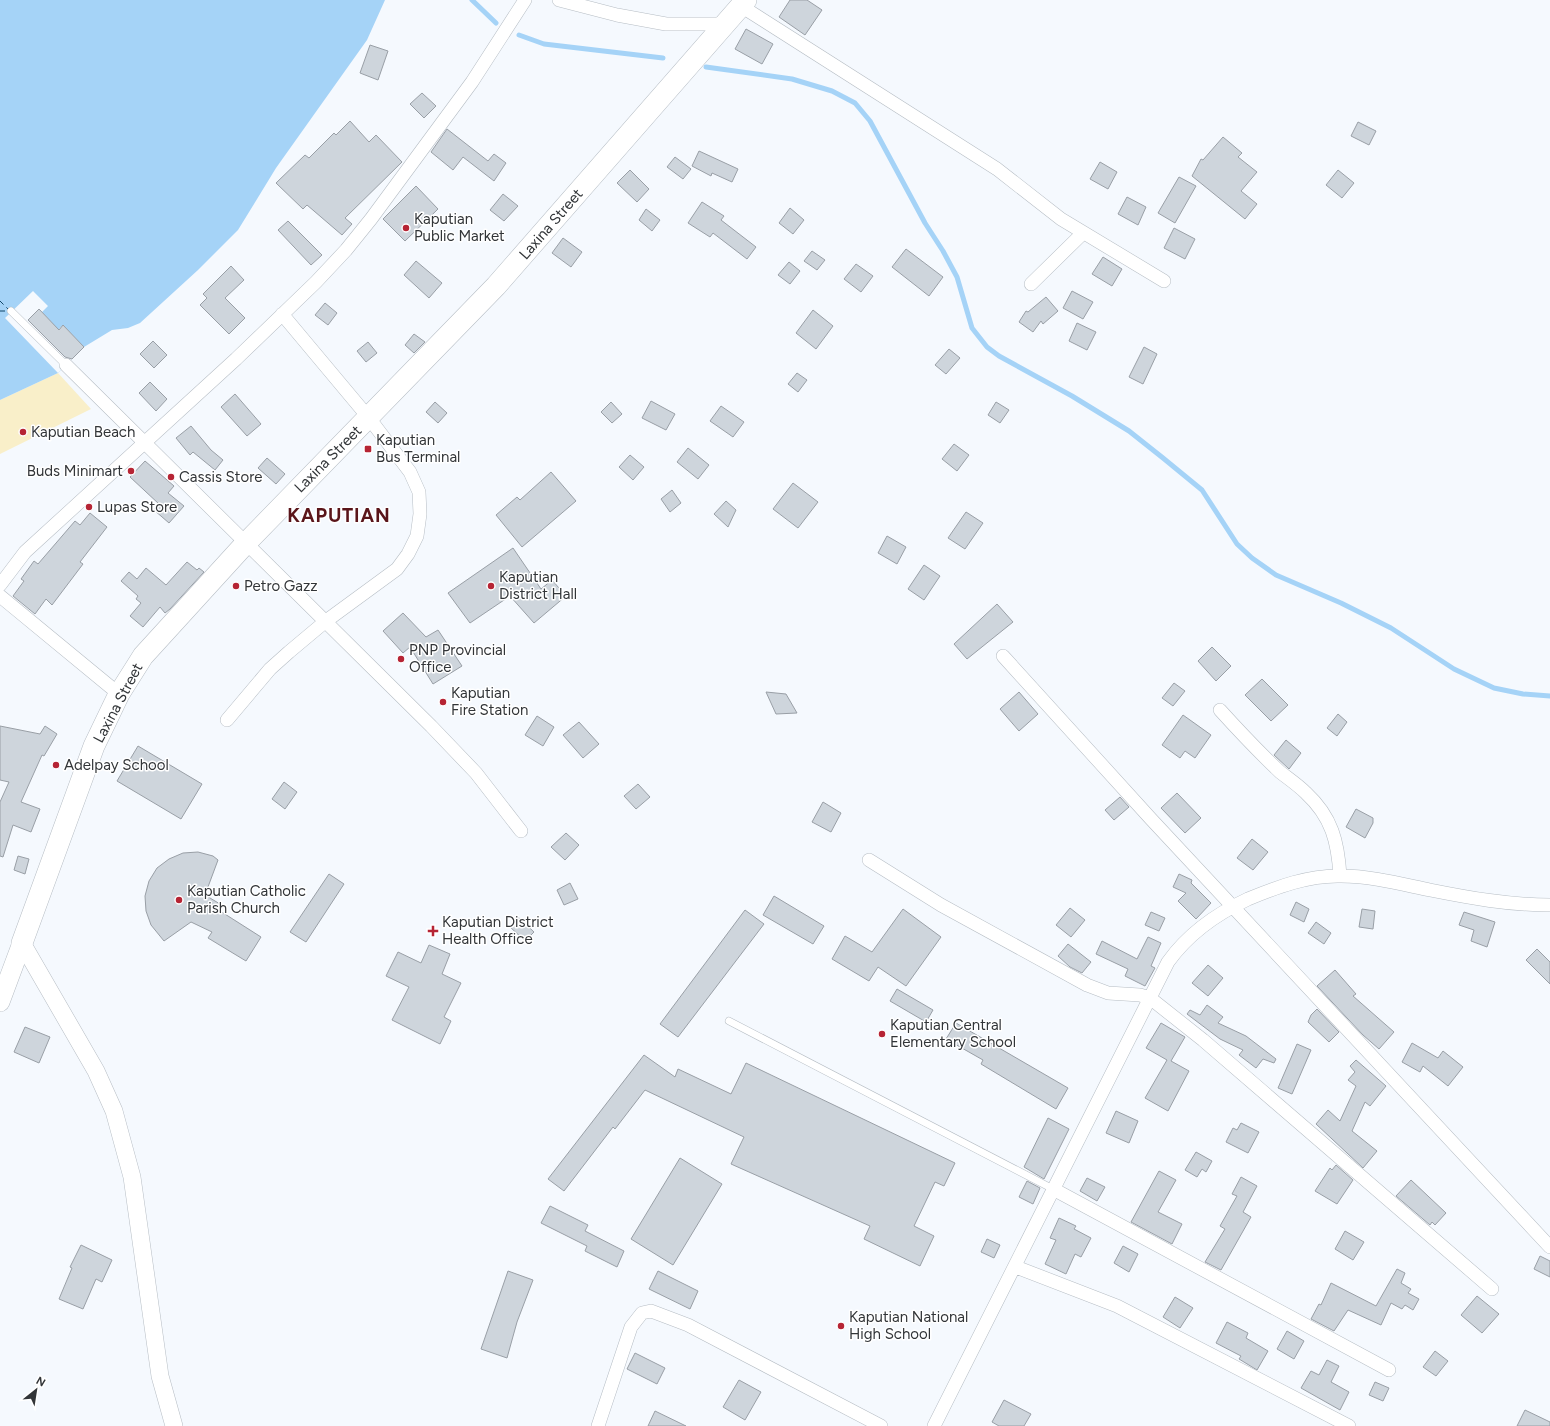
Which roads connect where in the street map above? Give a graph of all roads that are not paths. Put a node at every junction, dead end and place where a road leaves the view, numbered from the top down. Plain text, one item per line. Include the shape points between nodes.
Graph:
1 (525, 0) edge
2 (560, 0) edge
3 (743, 3) edge
4 (725, 24) junction
5 (1083, 233) junction
6 (1164, 281) dead end
7 (1031, 284) dead end
8 (11, 311) dead end
9 (282, 314) junction
10 (66, 365) joint
11 (369, 418) junction
12 (145, 443) junction
13 (246, 543) junction
14 (0, 585) edge
15 (0, 596) edge
16 (326, 621) junction
17 (1002, 656) dead end
18 (119, 694) junction
19 (1220, 710) dead end
20 (227, 720) dead end
21 (521, 831) dead end
22 (869, 860) dead end
23 (1340, 876) junction
24 (1550, 905) edge
25 (1232, 906) junction
26 (22, 943) junction
27 (1150, 998) junction
28 (0, 1002) edge
29 (729, 1021) dead end
30 (1055, 1190) junction
31 (1550, 1247) edge
32 (1016, 1267) junction
33 (1492, 1290) dead end
34 (1390, 1370) dead end
35 (174, 1426) edge
36 (598, 1426) edge
37 (881, 1426) edge
38 (934, 1426) edge
39 (1349, 1426) edge

1 - 9 street via 484,66 371,219 346,250
2 - 4 street via 617,15 666,24
3 - 4 main road, Laxina Street
3 - 5 street via 997,169 1042,205
4 - 11 main road, Laxina Street via 496,286
5 - 6 street
5 - 7 street
8 - 10 lane
9 - 11 street
9 - 12 street
10 - 12 street
11 - 13 main road, Laxina Street
11 - 16 street via 410,472 419,492 417,536 397,569
12 - 13 street
12 - 14 street via 25,552
13 - 16 street
13 - 18 main road, Laxina Street via 143,656
15 - 18 street
16 - 20 street via 270,669
16 - 21 street via 476,773
17 - 25 street
18 - 26 main road, Laxina Street via 94,746
19 - 23 street via 1248,741 1322,810 1334,833
22 - 27 street via 941,905 1087,985 1108,993 1140,994
23 - 24 street via 1384,880 1484,900
23 - 25 street via 1301,880
25 - 27 street via 1207,922 1177,950
25 - 31 street
26 - 28 main road, Laxina Street
26 - 35 street via 96,1071 114,1111 132,1177 160,1376
27 - 30 street
27 - 33 street via 1203,1040
29 - 30 lane
30 - 32 street
30 - 34 street
32 - 38 street
32 - 39 street via 1117,1306
36 - 37 street via 631,1327 642,1313 651,1311 688,1325

